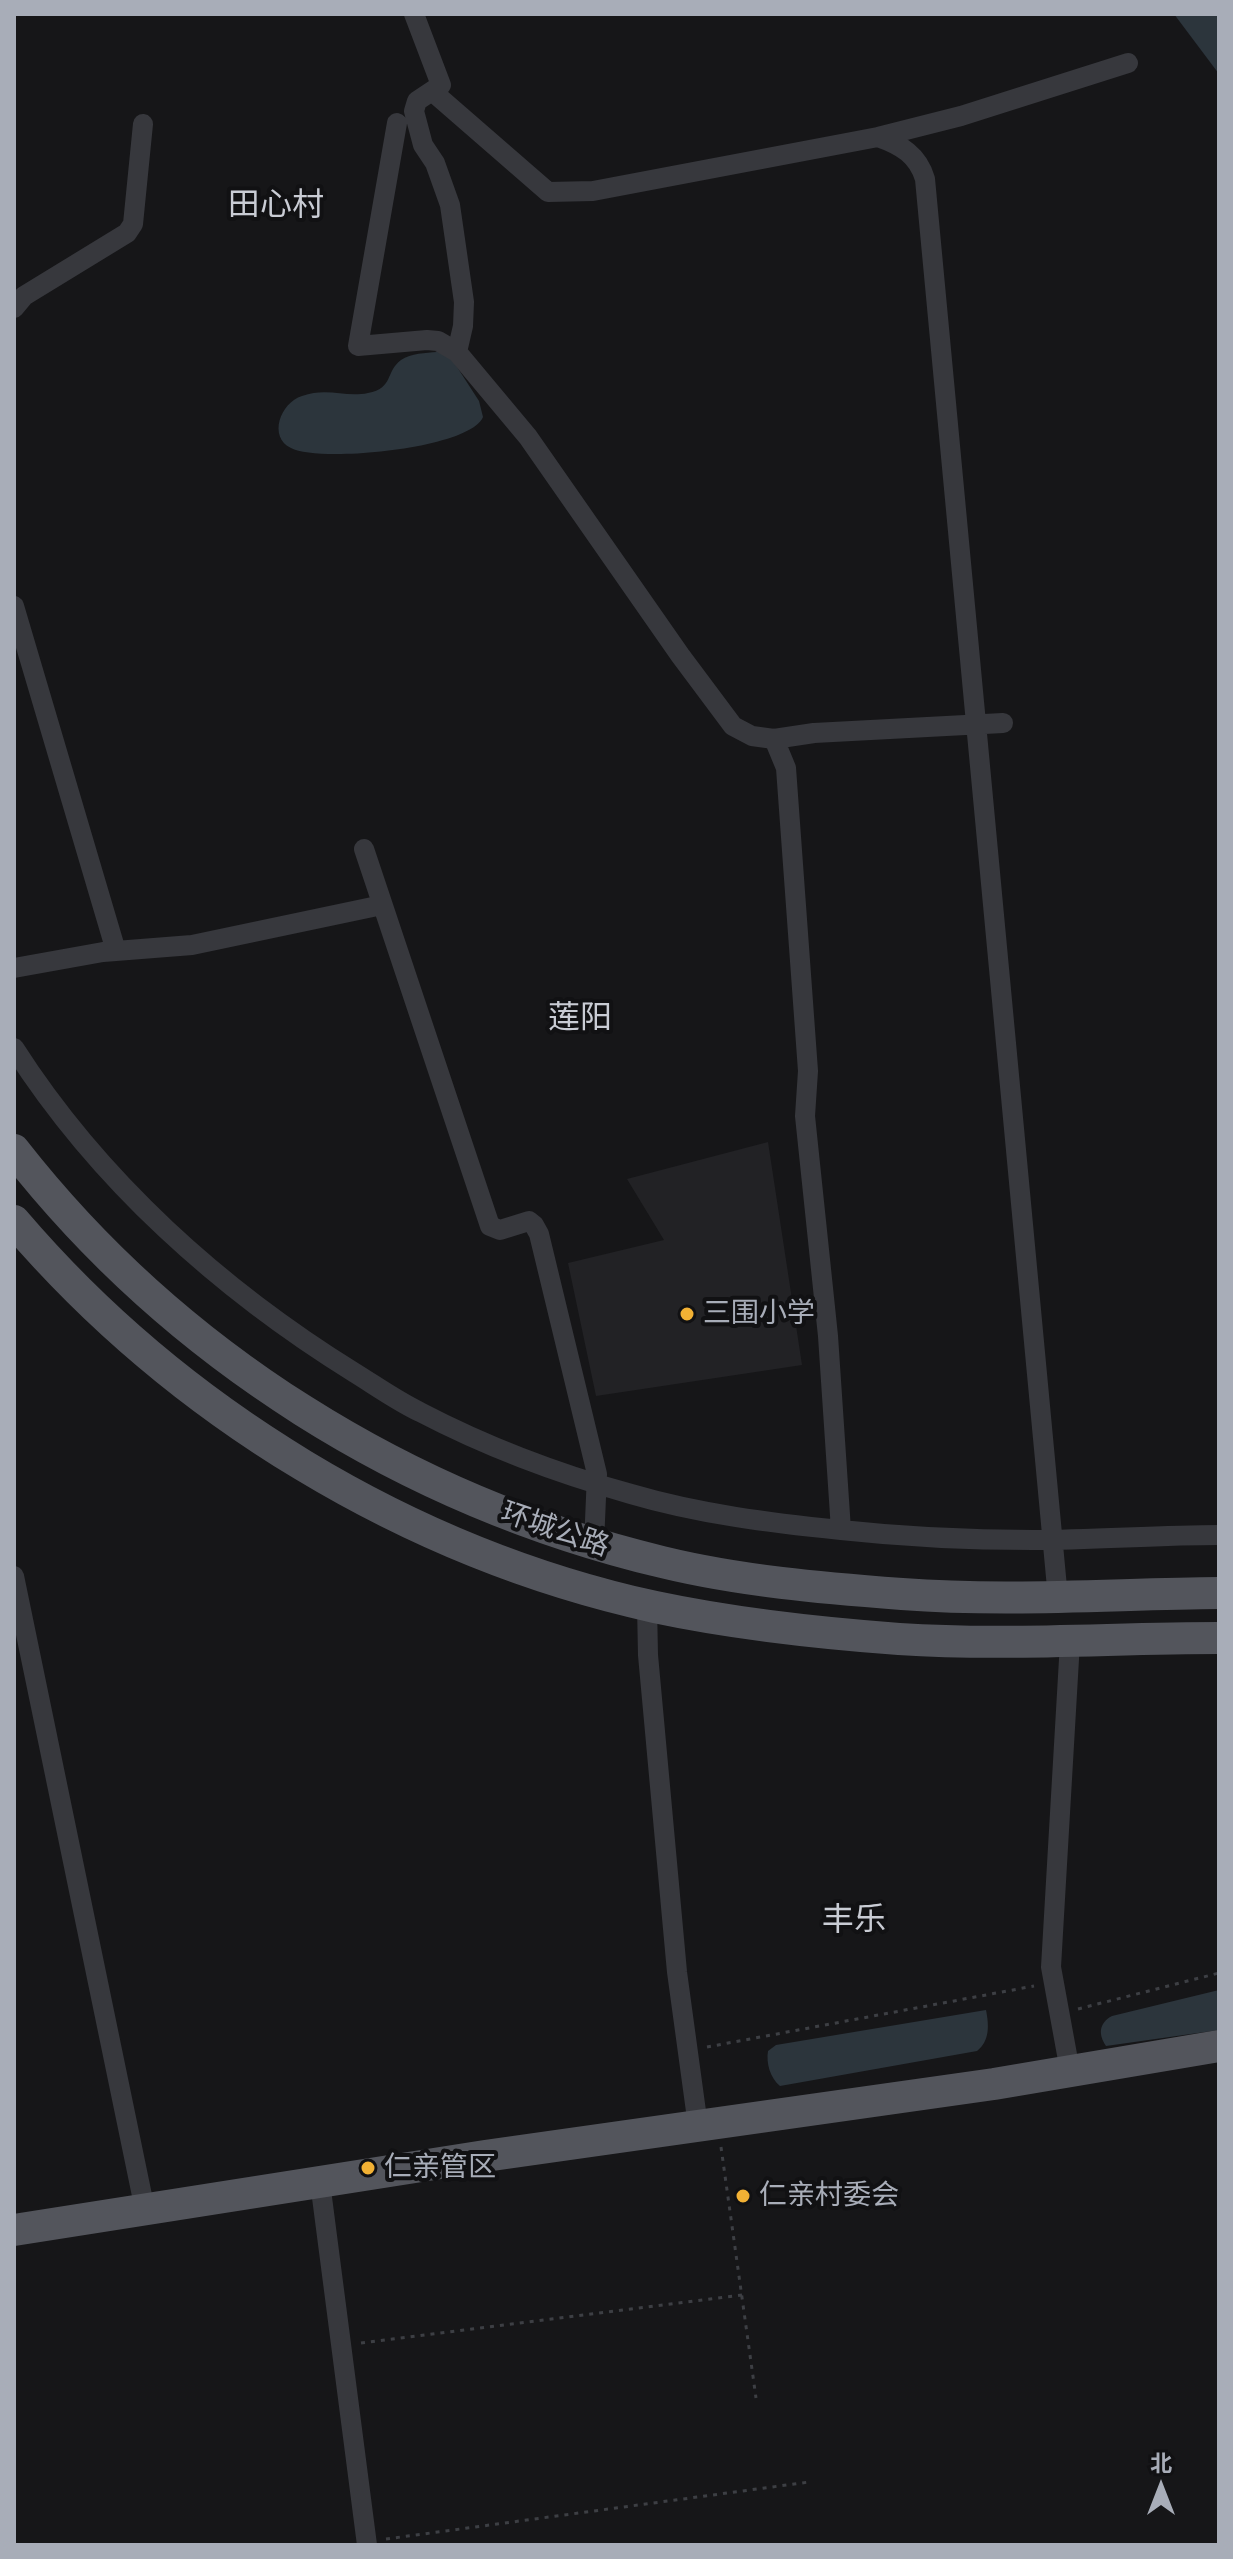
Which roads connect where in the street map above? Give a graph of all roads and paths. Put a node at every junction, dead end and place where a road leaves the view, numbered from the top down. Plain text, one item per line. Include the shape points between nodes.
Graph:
1 (414, 14) edge
2 (1128, 63) dead end
3 (433, 92) junction
4 (397, 123) dead end
5 (143, 124) dead end
6 (878, 137) junction
7 (14, 308) edge
8 (457, 352) junction
9 (14, 606) edge
10 (1003, 723) dead end
11 (977, 725) junction
12 (774, 739) junction
13 (364, 849) dead end
14 (382, 905) junction
15 (116, 951) junction
16 (14, 968) edge
17 (14, 1048) edge
18 (14, 1150) edge
19 (14, 1221) edge
20 (596, 1484) junction
21 (841, 1530) junction
22 (1219, 1535) edge
23 (1052, 1540) junction
24 (594, 1544) junction
25 (14, 1576) edge
26 (1219, 1593) edge
27 (1058, 1598) junction
28 (647, 1605) junction
29 (1219, 1638) edge
30 (1070, 1642) junction
31 (1219, 1973) edge
32 (1054, 1982) junction
33 (1059, 2014) junction
34 (1219, 2046) edge
35 (688, 2051) junction
36 (1070, 2071) junction
37 (708, 2124) junction
38 (320, 2182) junction
39 (145, 2210) junction
40 (14, 2230) edge
41 (742, 2295) junction
42 (341, 2345) junction
43 (756, 2398) dead end
44 (809, 2482) dead end
45 (366, 2544) edge

1 - 3 street via 441,85
2 - 6 street
3 - 6 street via 548,192 593,191
3 - 8 street via 417,101 414,111 450,205 464,302
4 - 8 street via 358,346 427,340
5 - 7 street via 133,224 127,233 24,296
6 - 11 street via 916,158 925,179
8 - 12 street via 528,437 725,718 752,736
9 - 15 street
10 - 11 street
11 - 12 street
11 - 23 street
12 - 21 street via 786,768 808,1071 805,1116
13 - 14 street
14 - 15 street via 192,945
14 - 20 street via 490,1226 500,1230 529,1221 539,1234
15 - 16 street
17 - 20 street via 75,1131 136,1200 253,1303 418,1412
18 - 24 main road, 环城公路 via 68,1215 133,1280 271,1389 427,1480
19 - 28 main road, 环城公路 via 61,1273 145,1350 319,1474 456,1542 555,1579
20 - 21 street via 678,1506
20 - 24 street
21 - 23 street
22 - 23 street
23 - 27 street
24 - 27 main road, 环城公路 via 666,1563 781,1582 904,1594
25 - 39 street
26 - 27 main road, 环城公路
28 - 30 main road, 环城公路 via 848,1635
28 - 35 street
29 - 30 main road, 环城公路
30 - 32 street
31 - 33 path
32 - 33 street
32 - 35 path
33 - 36 street
34 - 36 main road
35 - 37 street
36 - 37 main road
37 - 38 main road
37 - 41 path
38 - 39 main road
38 - 42 street
39 - 40 main road
41 - 42 path
41 - 43 path
42 - 45 street
44 - 45 path

